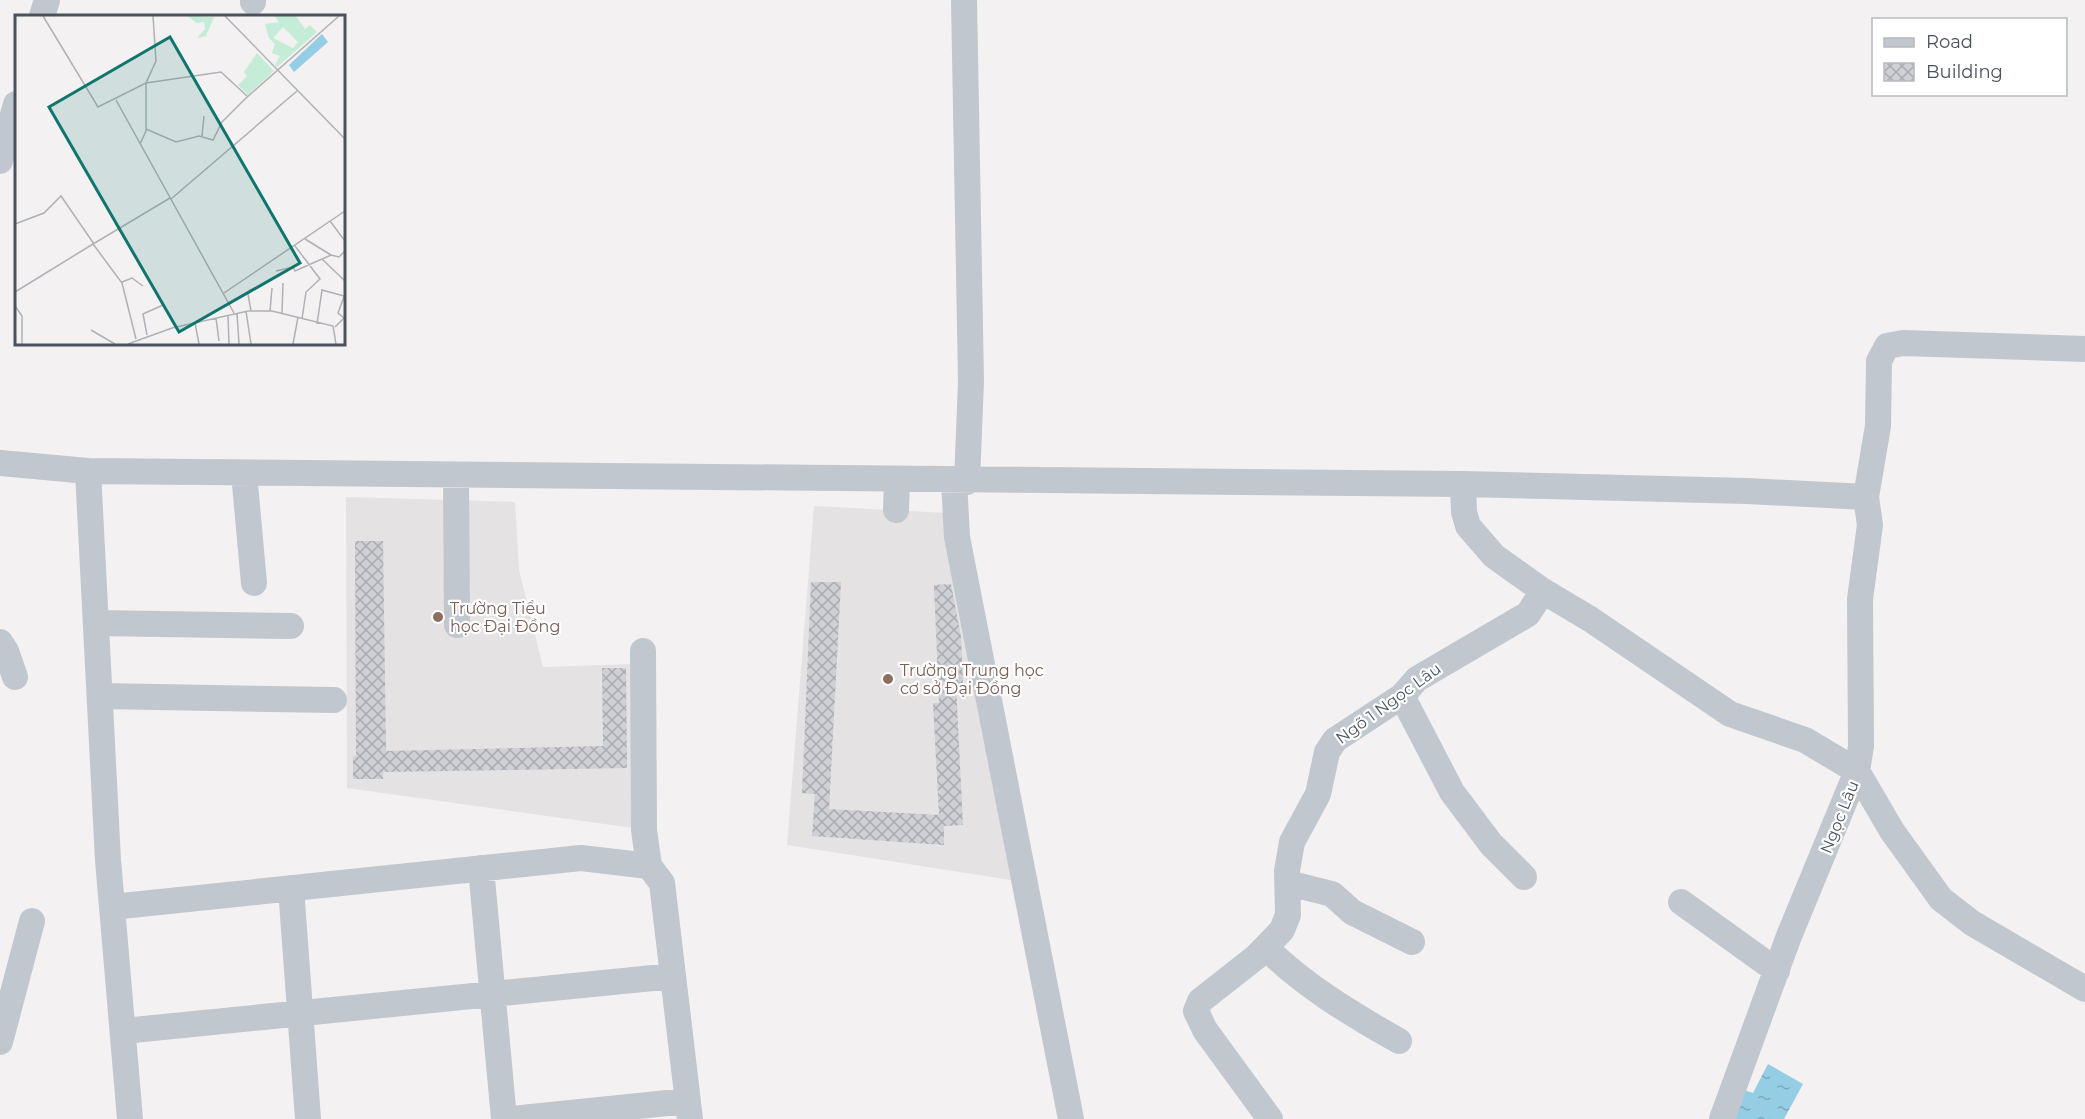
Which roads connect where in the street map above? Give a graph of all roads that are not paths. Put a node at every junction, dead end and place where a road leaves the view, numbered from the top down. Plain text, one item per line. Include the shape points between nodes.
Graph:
1 (46, 0) edge
2 (964, 0) edge
3 (42, 15) edge
4 (15, 107) edge
5 (1, 156) edge
6 (2085, 349) edge
7 (0, 463) edge
8 (88, 471) junction
9 (244, 473) junction
10 (456, 476) junction
11 (897, 480) junction
12 (961, 481) junction
13 (1463, 484) junction
14 (1866, 497) junction
15 (896, 510) dead end
16 (254, 583) dead end
17 (1543, 591) junction
18 (96, 623) junction
19 (457, 625) dead end
20 (291, 627) dead end
21 (0, 642) edge
22 (643, 651) dead end
23 (15, 677) dead end
24 (100, 696) junction
25 (1402, 696) junction
26 (334, 700) dead end
27 (1857, 771) junction
28 (649, 866) junction
29 (482, 868) junction
30 (1524, 877) dead end
31 (1288, 883) junction
32 (291, 888) junction
33 (1682, 902) dead end
34 (112, 907) junction
35 (32, 921) dead end
36 (1412, 942) dead end
37 (1266, 948) junction
38 (1777, 971) junction
39 (673, 976) junction
40 (2085, 989) edge
41 (495, 994) junction
42 (299, 1014) junction
43 (123, 1031) junction
44 (1399, 1041) dead end
45 (0, 1042) edge
46 (688, 1110) edge
47 (130, 1119) edge
48 (308, 1119) edge
49 (504, 1119) edge
50 (512, 1119) edge
51 (1071, 1119) edge
52 (1270, 1119) edge
53 (1722, 1119) edge

1 - 3 street
2 - 12 street via 971,381
4 - 5 street
6 - 14 street, Ngọc Lâu via 1903,343 1887,346 1879,362 1878,426
7 - 8 street
8 - 9 street
8 - 18 street
9 - 10 street
9 - 16 street
10 - 11 street
10 - 19 street
11 - 12 street
11 - 15 street
12 - 13 street
12 - 51 street via 957,537
13 - 14 street
13 - 17 street via 1465,519 1476,537
14 - 27 street, Ngọc Lâu via 1870,525 1860,599 1861,746
17 - 25 street, Ngõ 1 Ngọc Lâu via 1528,614 1417,679
17 - 27 street via 1730,714 1805,740
18 - 20 street
18 - 24 street
21 - 23 street
22 - 28 street
24 - 26 street
24 - 34 street
25 - 30 street via 1452,792 1491,844
25 - 31 street, Ngõ 1 Ngọc Lâu via 1341,734 1327,752 1322,783 1292,843
27 - 38 street, Ngọc Lâu
27 - 40 street via 1892,831 1941,899 1972,923
28 - 29 street via 581,858
28 - 39 street via 662,883
29 - 32 street
29 - 41 street
31 - 36 street via 1332,894 1354,914
31 - 37 street, Ngõ 1 Ngọc Lâu via 1288,915 1282,930
32 - 34 street
32 - 42 street
33 - 38 street
34 - 43 street
35 - 45 street
37 - 44 street via 1296,976
37 - 52 street, Ngõ 1 Ngọc Lâu via 1200,1001 1196,1011
38 - 53 street, Ngọc Lâu
39 - 41 street
39 - 46 street
41 - 42 street
41 - 49 street
42 - 43 street
42 - 48 street
43 - 47 street
46 - 50 street

